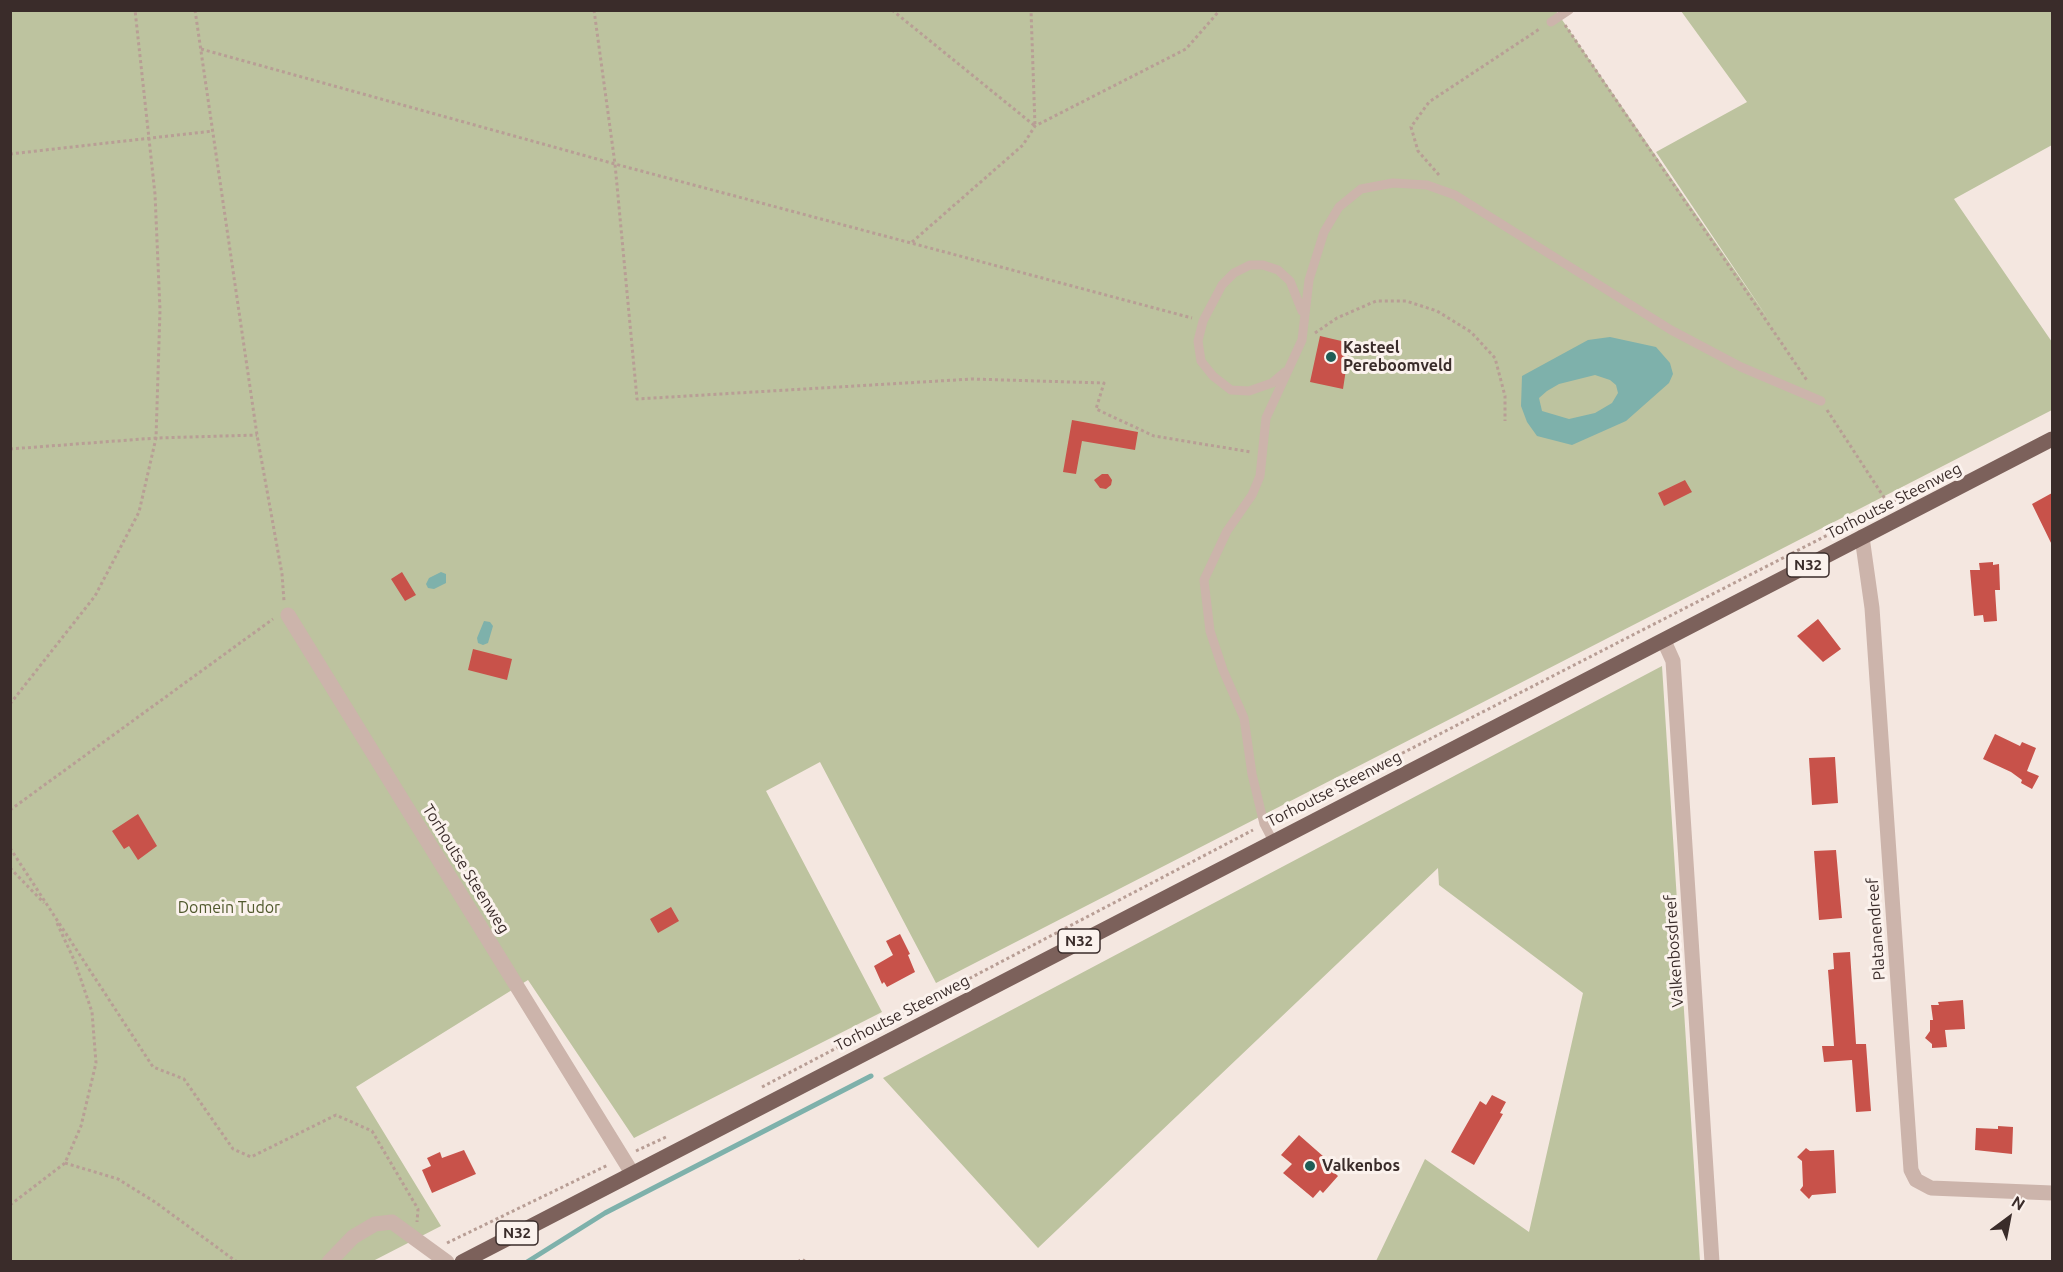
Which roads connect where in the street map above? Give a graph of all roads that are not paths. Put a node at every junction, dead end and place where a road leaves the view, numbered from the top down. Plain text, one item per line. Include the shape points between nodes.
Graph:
1 (1569, 10) edge
2 (1555, 19) road end
3 (1303, 315) junction
4 (1291, 366) junction
5 (1821, 400) road end
6 (2052, 439) edge
7 (1862, 537) junction
8 (282, 612) road end
9 (1664, 640) junction
10 (1273, 841) junction
11 (632, 1173) junction
12 (2052, 1193) edge
13 (329, 1262) edge
14 (447, 1262) edge
15 (462, 1262) edge
16 (1712, 1262) edge

1 - 2 lane
3 - 4 lane via 1302,340
3 - 4 lane via 1290,281 1278,270 1250,265 1222,285 1203,321 1198,341 1201,361 1231,390 1249,391 1272,383
3 - 5 lane via 1324,232 1339,207 1361,189 1393,183 1427,185 1455,195 1671,330 1741,367
4 - 10 lane via 1266,418 1260,476 1204,580 1210,631 1244,718 1252,774 1264,824
6 - 7 main road, Torhoutse Steenweg / N32
7 - 9 main road, Torhoutse Steenweg / N32
7 - 12 street, Platanendreef via 1872,608 1911,1170 1916,1180 1931,1188
8 - 11 street, Torhoutse Steenweg
9 - 10 main road, Torhoutse Steenweg / N32
9 - 16 street, Valkenbosdreef via 1673,661
10 - 11 main road, Torhoutse Steenweg / N32
11 - 15 main road, Torhoutse Steenweg / N32
13 - 14 street via 353,1237 375,1224 392,1222

